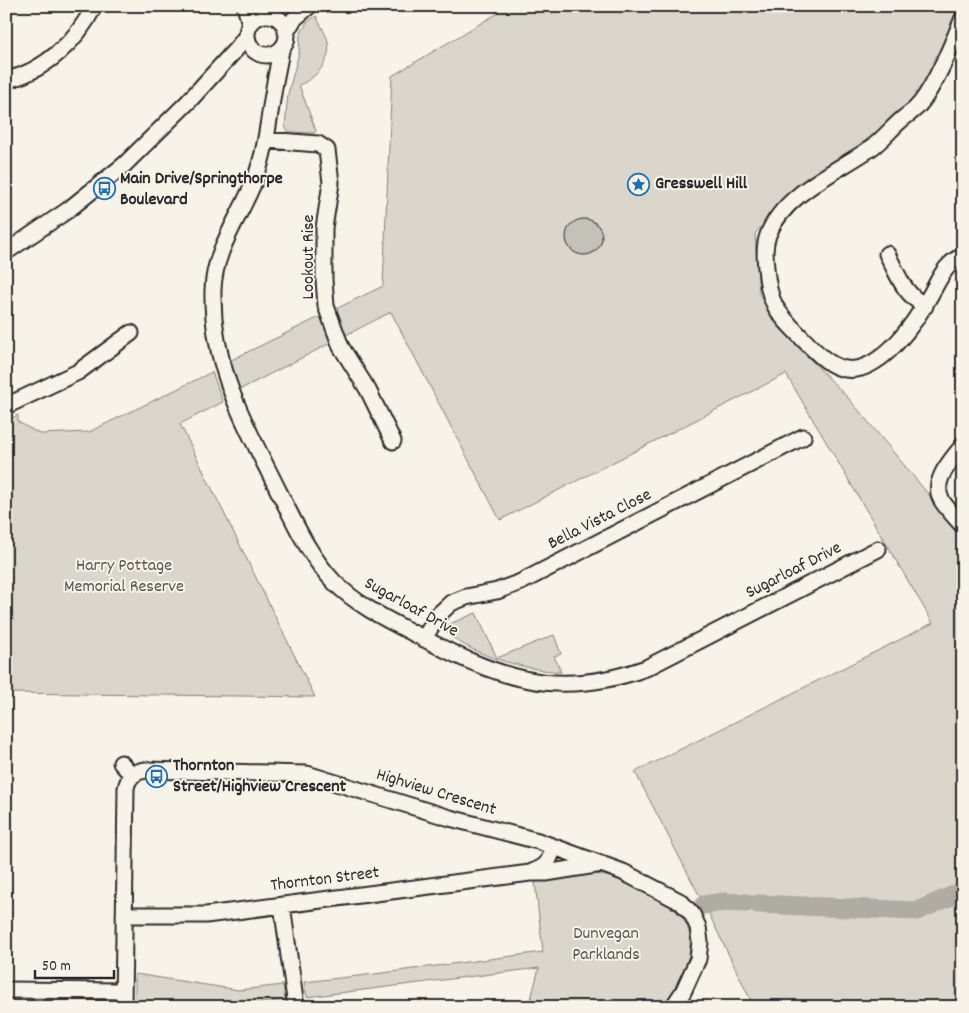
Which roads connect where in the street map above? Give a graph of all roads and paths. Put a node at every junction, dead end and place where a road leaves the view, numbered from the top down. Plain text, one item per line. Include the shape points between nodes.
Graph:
1 (94, 6) edge
2 (245, 6) edge
3 (302, 6) edge
4 (309, 6) edge
5 (963, 18) edge
6 (258, 19) edge
7 (286, 32) junction
8 (281, 49) junction
9 (259, 53) junction
10 (220, 67) junction
11 (6, 80) edge
12 (273, 94) junction
13 (267, 140) junction
14 (6, 252) edge
15 (888, 254) dead end
16 (963, 256) edge
17 (924, 306) junction
18 (131, 333) dead end
19 (6, 406) edge
20 (803, 437) dead end
21 (393, 441) dead end
22 (963, 445) edge
23 (963, 526) edge
24 (878, 549) dead end
25 (424, 638) junction
26 (121, 763) dead end
27 (132, 775) junction
28 (554, 847) junction
29 (570, 852) junction
30 (604, 864) junction
31 (568, 870) junction
32 (530, 873) junction
33 (282, 904) junction
34 (124, 915) junction
35 (6, 990) edge
36 (123, 991) junction
37 (123, 1007) edge
38 (296, 1007) edge
39 (673, 1007) edge

1 - 11 street via 73,38 58,52 38,67
2 - 6 street
3 - 6 street
4 - 7 street via 294,19
5 - 17 street via 927,94 917,108 876,144 801,194 777,220 766,242 767,282 774,306 813,349 837,367 856,369 872,362 908,331
6 - 7 street via 281,22
6 - 9 street via 251,47
6 - 10 street
7 - 8 street
8 - 9 street via 272,54
8 - 12 street, Sugarloaf Drive
9 - 10 street
9 - 12 street, Sugarloaf Drive via 268,68
10 - 14 street via 115,173
12 - 13 street, Sugarloaf Drive
13 - 21 street, Lookout Rise via 318,144 327,150 331,183 324,228 326,306 341,347 368,390
13 - 25 street, Sugarloaf Drive via 255,179 226,238 214,275 215,329 228,385 316,560 334,582 357,601
15 - 17 street via 907,292
16 - 17 street via 949,264
18 - 19 street via 78,372
20 - 25 street, Bella Vista Close via 521,582 451,603 436,616
22 - 23 street via 944,471 939,486 941,500
24 - 25 street, Sugarloaf Drive via 653,664 601,681 569,684 519,679 481,666
26 - 27 street
27 - 28 street, Highview Crescent via 146,770 308,774
27 - 34 street via 126,788
28 - 29 street, Highview Crescent
28 - 32 street, Thornton Street via 548,864
29 - 30 street, Highview Crescent
29 - 31 street
30 - 31 street, Thornton Street
30 - 39 street, Highview Crescent via 666,893 692,914 700,934 698,959
31 - 32 street, Thornton Street
32 - 33 street, Thornton Street
33 - 34 street, Thornton Street via 195,915
33 - 38 street
34 - 36 street
35 - 36 street
36 - 37 street

